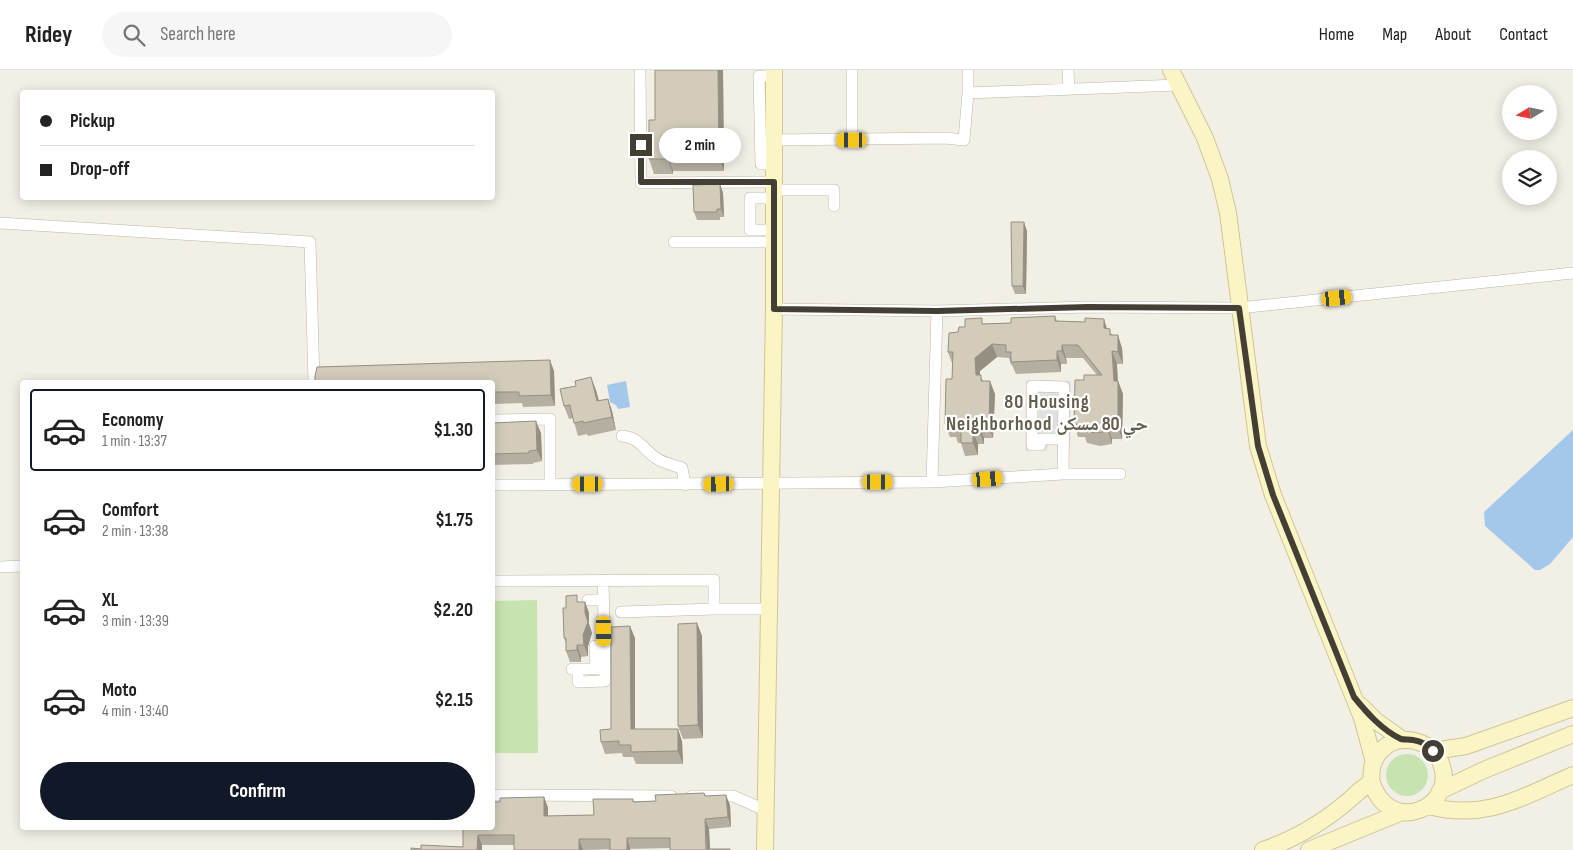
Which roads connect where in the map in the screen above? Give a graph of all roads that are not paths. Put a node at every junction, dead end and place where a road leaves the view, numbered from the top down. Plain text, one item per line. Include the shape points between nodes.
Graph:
1 (640, 70) edge
2 (852, 70) edge
3 (968, 70) edge
4 (1068, 70) edge
5 (1171, 70) edge
6 (774, 73) edge
7 (1178, 85) junction
8 (1069, 90) junction
9 (968, 93) junction
10 (773, 140) junction
11 (852, 140) junction
12 (773, 164) junction
13 (773, 190) junction
14 (834, 206) dead end
15 (0, 222) edge
16 (774, 236) junction
17 (674, 242) dead end
18 (1573, 273) edge
19 (1239, 308) junction
20 (774, 309) junction
21 (937, 311) junction
22 (314, 380) edge
23 (495, 420) edge
24 (622, 436) dead end
25 (1063, 439) junction
26 (1063, 474) junction
27 (1120, 474) dead end
28 (932, 482) junction
29 (771, 483) junction
30 (550, 484) junction
31 (495, 485) edge
32 (685, 485) junction
33 (20, 566) edge
34 (0, 567) edge
35 (602, 580) junction
36 (495, 581) edge
37 (588, 600) dead end
38 (603, 600) junction
39 (714, 609) junction
40 (768, 609) junction
41 (621, 612) dead end
42 (575, 669) dead end
43 (1354, 697) junction
44 (1573, 708) edge
45 (1573, 734) edge
46 (1403, 740) junction
47 (1433, 751) junction
48 (1374, 762) junction
49 (1573, 775) edge
50 (1371, 780) junction
51 (1440, 791) junction
52 (495, 795) edge
53 (1429, 806) junction
54 (765, 810) junction
55 (1402, 812) junction
56 (765, 850) edge
57 (1263, 850) edge
58 (1309, 850) edge

1 - 13 street via 641,182
2 - 11 street
3 - 9 street
4 - 8 street
5 - 7 main road
6 - 10 main road
6 - 12 street via 759,76 761,164
7 - 8 street
7 - 19 main road via 1220,179 1228,213
8 - 9 street
9 - 11 street via 964,140
10 - 11 street
10 - 12 main road
12 - 13 main road
13 - 14 street via 834,190
13 - 16 main road
13 - 16 street via 750,198 750,230
15 - 22 street via 310,242
16 - 17 street
16 - 20 main road
18 - 19 street
19 - 21 street
19 - 43 main road via 1258,446 1273,495
20 - 21 street
20 - 29 main road
21 - 28 street
23 - 30 street via 550,419
24 - 32 street via 633,438 664,463 682,468
25 - 25 street via 1064,387 1032,386 1032,445 1040,445 1040,439
25 - 26 street
26 - 27 street
26 - 28 street
28 - 29 street
29 - 32 street
29 - 40 main road
30 - 31 street
30 - 32 street
33 - 34 street
35 - 36 street
35 - 38 street
35 - 39 street via 714,580
37 - 38 street
38 - 42 street via 604,646 595,646 600,669
39 - 40 street
39 - 41 street
40 - 54 main road
43 - 46 main road via 1376,722
43 - 48 main road
44 - 47 main road via 1466,746
45 - 51 main road
46 - 47 main road via 1422,743
46 - 48 main road via 1386,747
47 - 51 main road via 1443,772
48 - 50 main road
49 - 53 main road via 1490,809 1459,812
50 - 55 main road via 1381,801
50 - 57 main road via 1328,818
51 - 53 main road
52 - 54 street via 733,796
53 - 55 main road
54 - 56 main road
55 - 58 main road

